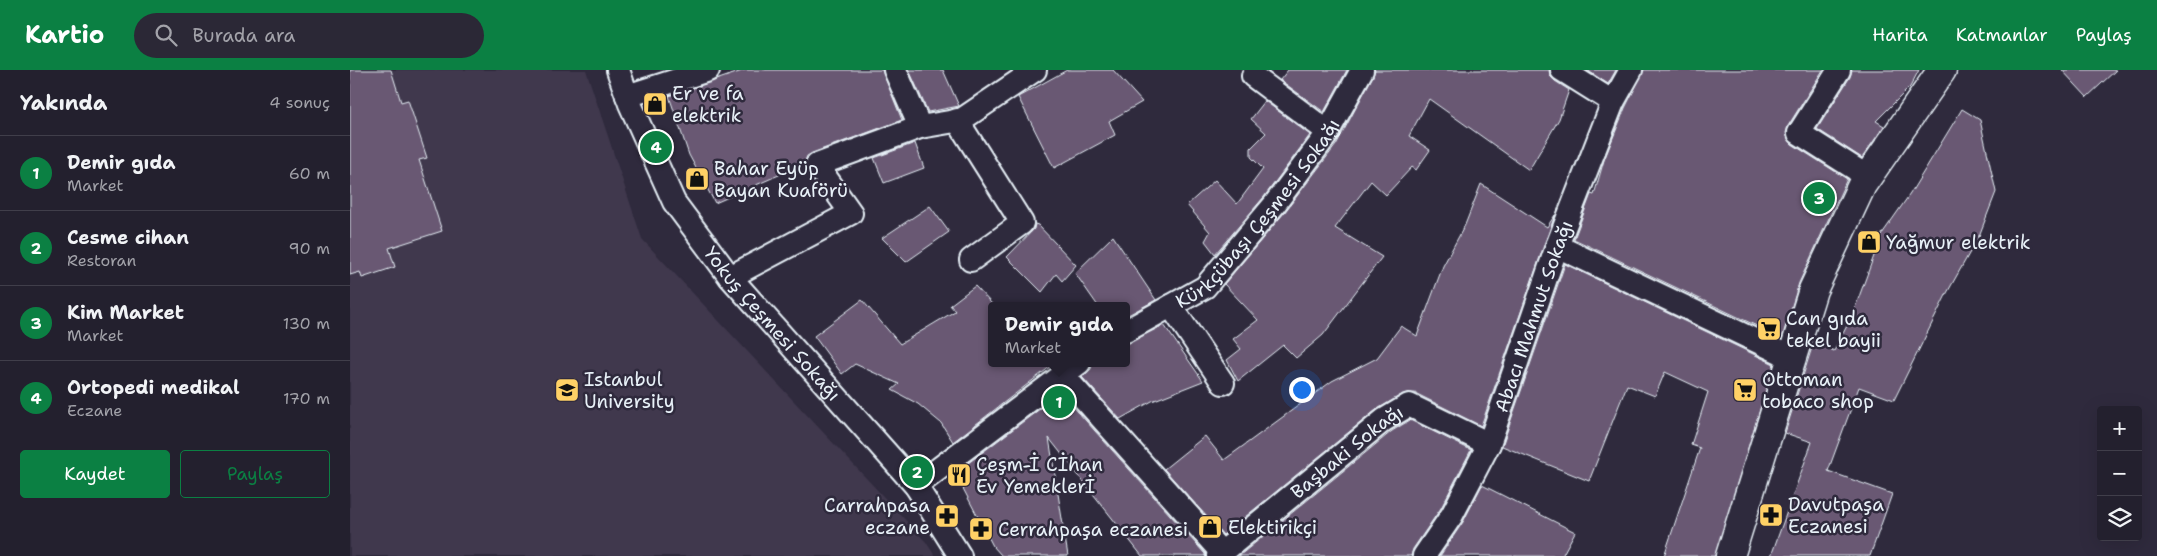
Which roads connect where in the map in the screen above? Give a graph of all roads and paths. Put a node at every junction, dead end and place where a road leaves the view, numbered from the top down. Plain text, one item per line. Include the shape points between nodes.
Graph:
1 (618, 70) edge
2 (708, 70) edge
3 (895, 70) edge
4 (1035, 70) edge
5 (1362, 70) edge
6 (1562, 70) edge
7 (1631, 70) edge
8 (1839, 70) edge
9 (1942, 70) edge
10 (1254, 76) dead end
11 (627, 96) junction
12 (1612, 102) junction
13 (957, 120) junction
14 (920, 127) junction
15 (1328, 132) junction
16 (1868, 177) junction
17 (1557, 246) junction
18 (971, 260) dead end
19 (730, 277) junction
20 (1171, 306) junction
21 (1130, 329) edge
22 (1792, 358) junction
23 (1070, 369) edge
24 (1223, 383) dead end
25 (1489, 444) junction
26 (916, 486) junction
27 (1220, 554) edge
28 (960, 556) edge
29 (1424, 556) edge
30 (1730, 556) edge

1 - 11 street, Yokuş Çeşmesi Sokağı
2 - 11 street
3 - 14 street
4 - 13 street
5 - 15 street, Kürkçübaşı Çeşmesi Sokağı
6 - 12 street
7 - 12 street, Abacı Mahmut Sokağı
8 - 16 street via 1799,132
9 - 16 street
10 - 15 street
11 - 19 street, Yokuş Çeşmesi Sokağı via 674,202
12 - 17 street, Abacı Mahmut Sokağı
13 - 14 street
13 - 18 street via 1022,223
14 - 19 street via 817,165 850,213
15 - 20 street, Kürkçübaşı Çeşmesi Sokağı via 1274,205 1205,287
16 - 22 street via 1813,290
17 - 22 street
17 - 25 street, Abacı Mahmut Sokağı
19 - 26 street, Yokuş Çeşmesi Sokağı
20 - 21 street, Kürkçübaşı Çeşmesi Sokağı
20 - 24 street
22 - 30 street
23 - 26 street
23 - 27 street
25 - 27 street, Başbaki Sokağı via 1409,405 1384,420
25 - 29 street, Abacı Mahmut Sokağı via 1452,515
26 - 28 street, Yokuş Çeşmesi Sokağı

